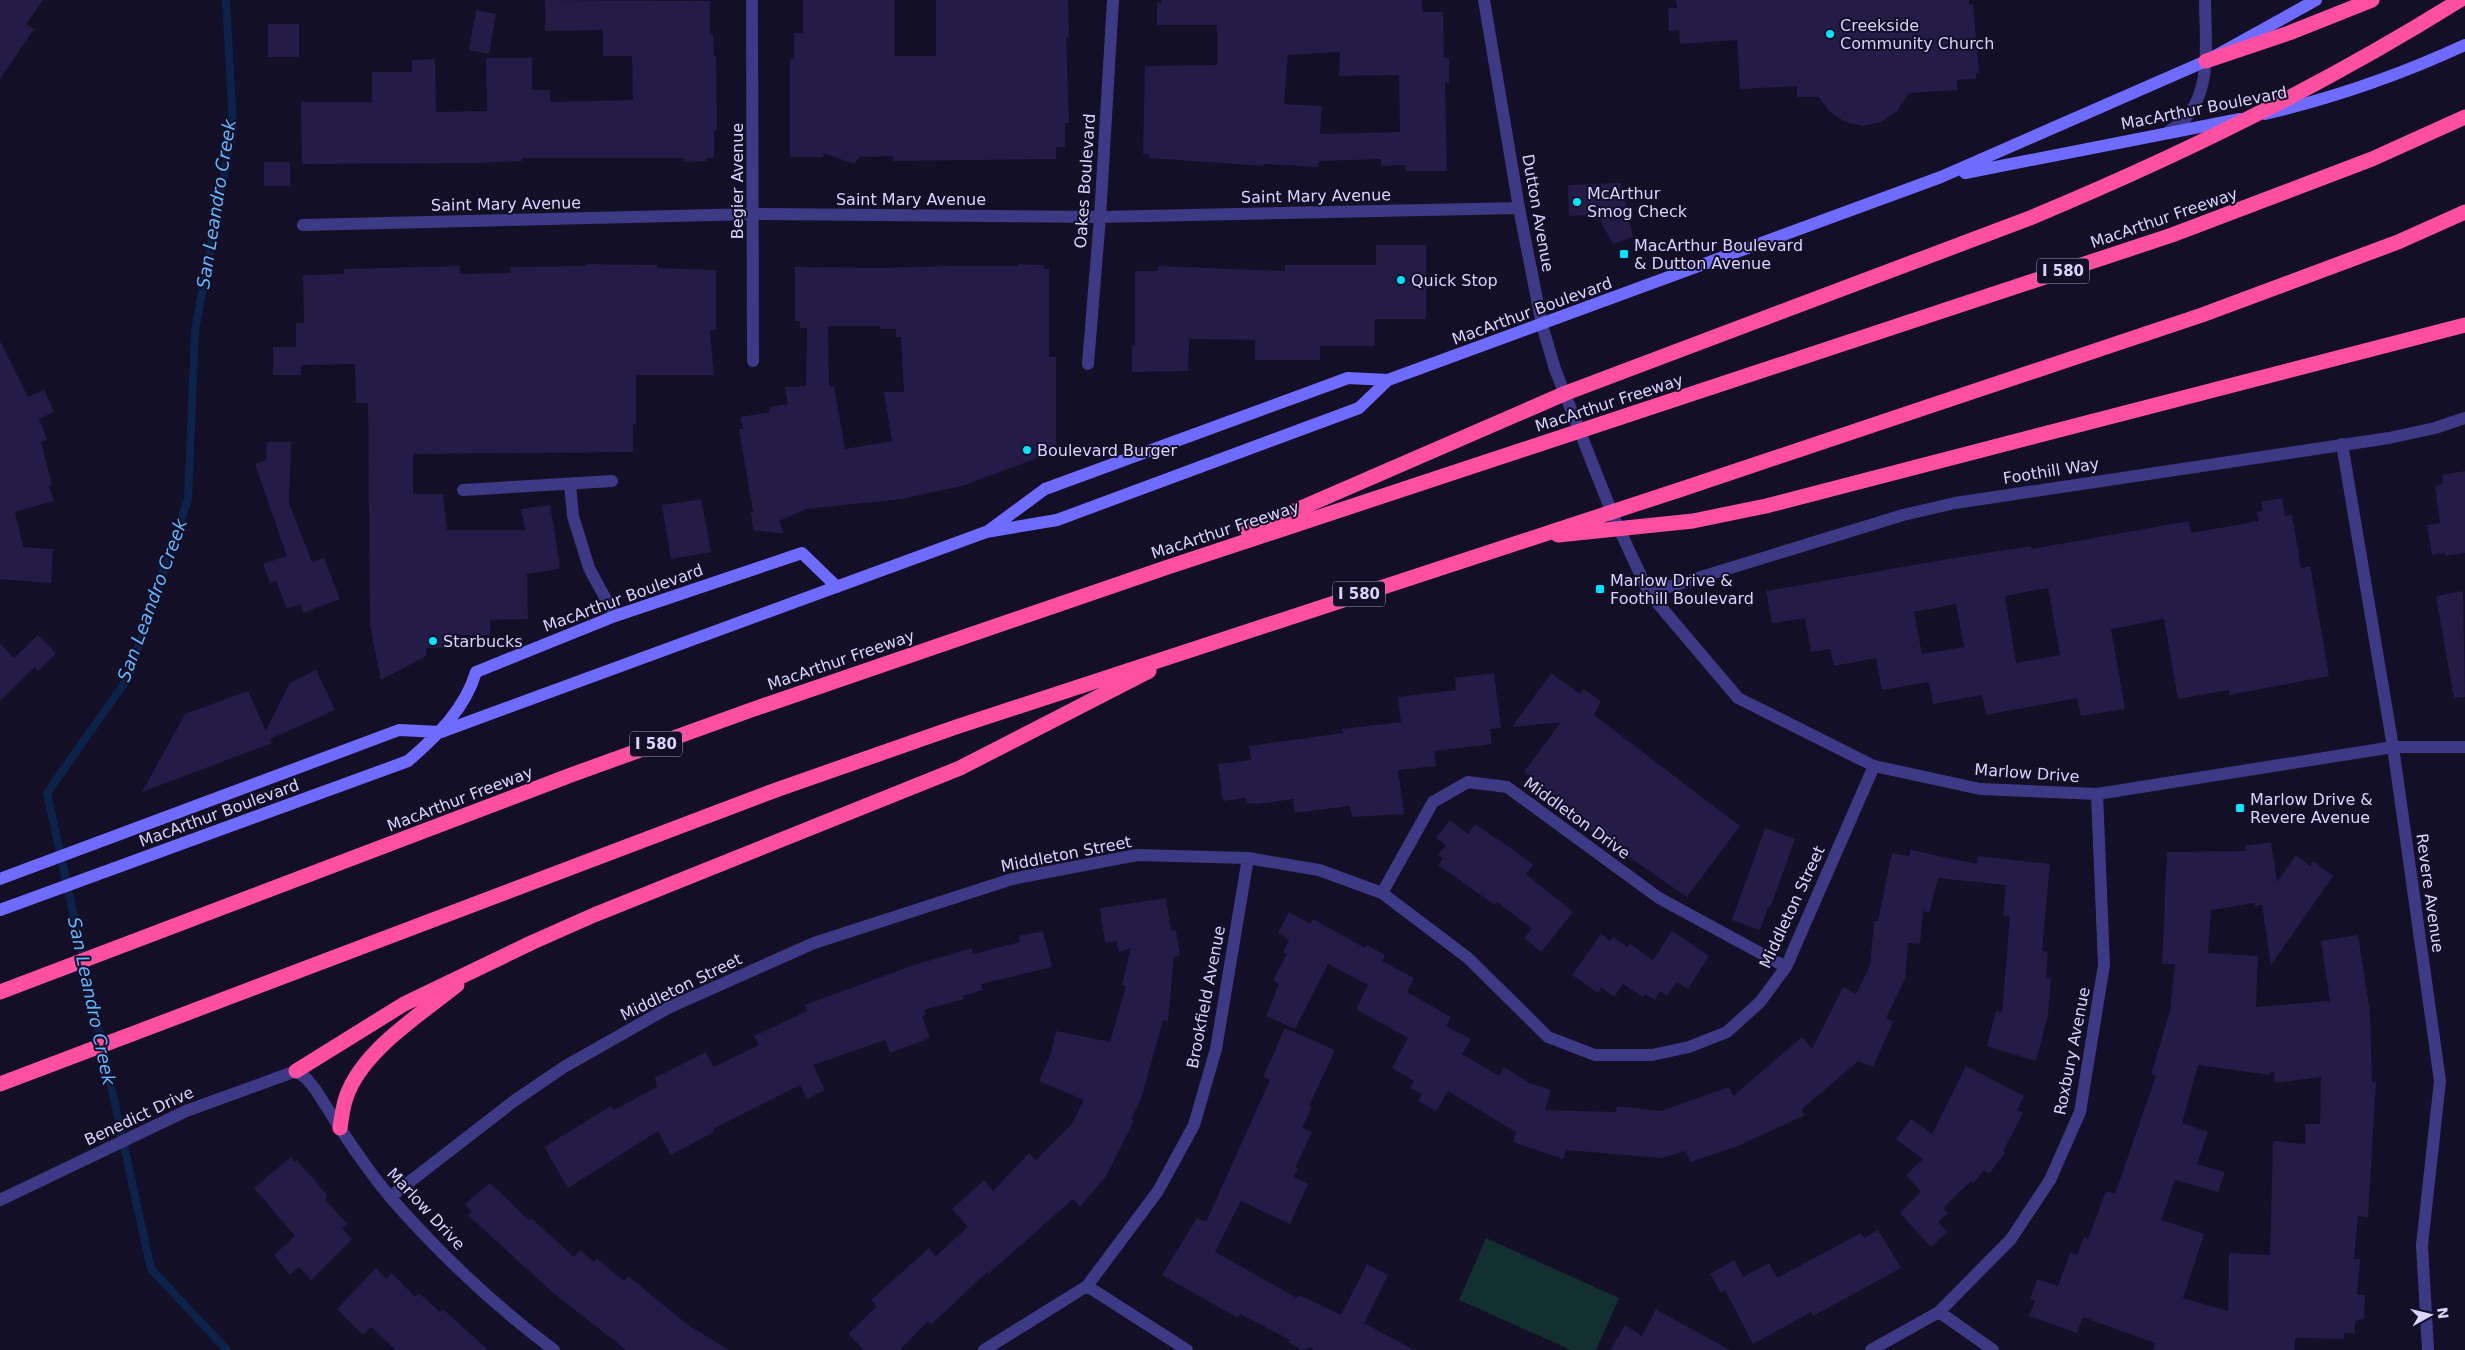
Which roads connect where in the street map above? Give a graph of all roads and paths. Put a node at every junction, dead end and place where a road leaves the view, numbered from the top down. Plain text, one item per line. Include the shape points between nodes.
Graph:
1 (752, 0) edge
2 (1113, 0) edge
3 (1484, 0) edge
4 (2205, 0) edge
5 (2316, 0) edge
6 (2372, 0) edge
7 (2460, 0) edge
8 (2465, 45) edge
9 (2206, 61) junction
10 (2465, 117) edge
11 (2167, 133) junction
12 (1941, 177) junction
13 (1519, 208) junction
14 (2465, 212) edge
15 (754, 214) junction
16 (1100, 217) junction
17 (303, 225) dead end
18 (1542, 325) junction
19 (2465, 325) edge
20 (753, 361) dead end
21 (1088, 364) dead end
22 (1388, 380) junction
23 (2465, 418) edge
24 (2342, 444) junction
25 (612, 481) dead end
26 (570, 484) junction
27 (463, 490) dead end
28 (986, 532) junction
29 (1526, 539) junction
30 (1168, 567) junction
31 (837, 587) junction
32 (1650, 593) junction
33 (615, 616) junction
34 (1192, 649) junction
35 (441, 732) junction
36 (2393, 747) junction
37 (2465, 747) edge
38 (1874, 766) junction
39 (2097, 794) junction
40 (1248, 858) junction
41 (0, 879) edge
42 (1382, 893) junction
43 (0, 910) edge
44 (481, 967) junction
45 (1786, 967) junction
46 (0, 992) edge
47 (296, 1071) junction
48 (0, 1084) edge
49 (340, 1128) junction
50 (390, 1197) junction
51 (0, 1200) edge
52 (1087, 1286) junction
53 (1939, 1312) junction
54 (554, 1350) edge
55 (984, 1350) edge
56 (1187, 1350) edge
57 (1871, 1350) edge
58 (1993, 1350) edge
59 (2428, 1350) edge

1 - 15 street, Begier Avenue
2 - 16 street, Oakes Boulevard
3 - 13 street, Dutton Avenue
4 - 9 street
5 - 9 main road, MacArthur Boulevard
6 - 9 highway
7 - 30 highway via 2289,99 2209,140 2097,190 1490,425
8 - 11 main road, MacArthur Boulevard via 2385,80 2341,94 2248,118
9 - 11 street via 2196,104 2185,120
9 - 12 main road, MacArthur Boulevard
10 - 30 highway, MacArthur Freeway / I 580 via 2372,160 2172,235
11 - 12 main road, MacArthur Boulevard
12 - 18 main road, MacArthur Boulevard
13 - 16 street, Saint Mary Avenue
13 - 18 street, Dutton Avenue
14 - 29 highway, I 580 via 2398,242 2272,290
15 - 16 street, Saint Mary Avenue
15 - 17 street, Saint Mary Avenue
15 - 20 street, Begier Avenue
16 - 21 street, Oakes Boulevard
18 - 22 main road, MacArthur Boulevard
18 - 32 street, Dutton Avenue via 1555,369 1614,518
19 - 29 highway via 1766,506 1693,521
22 - 28 main road, MacArthur Boulevard via 1359,408 1057,520
22 - 28 main road, MacArthur Boulevard via 1348,378 1045,489
23 - 24 street, Foothill Way via 2388,438
24 - 32 street, Foothill Way via 1955,503 1903,515
24 - 36 street, Revere Avenue
25 - 26 street
26 - 27 street
26 - 33 street via 573,516 589,568
28 - 31 main road, MacArthur Boulevard
29 - 34 highway, I 580
30 - 46 highway, MacArthur Freeway / I 580 via 571,775
31 - 33 main road, MacArthur Boulevard via 802,552
31 - 35 main road, MacArthur Boulevard
32 - 38 street, Marlow Drive via 1738,698
33 - 35 main road, MacArthur Boulevard via 476,672 471,690
34 - 44 highway via 960,768 594,914
34 - 48 highway, I 580 via 776,790
35 - 41 main road, MacArthur Boulevard via 399,730
35 - 43 main road, MacArthur Boulevard via 408,761
36 - 37 street, Marlow Drive
36 - 39 street, Marlow Drive
36 - 59 street, Revere Avenue via 2440,1081 2422,1245
38 - 39 street, Marlow Drive via 1980,789
38 - 45 street, Middleton Street
39 - 53 street, Roxbury Avenue via 2104,965 2080,1112 2050,1180 2011,1239
40 - 42 street, Middleton Street via 1319,870
40 - 50 street, Middleton Street via 1137,854 1012,879 814,943 668,1008 564,1067 514,1101
40 - 52 street, Brookfield Avenue via 1216,1049 1194,1126 1158,1191
42 - 45 street, Middleton Street via 1468,958 1548,1037 1595,1055 1652,1056 1689,1047 1727,1032 1760,1002
42 - 45 street, Middleton Drive via 1433,802 1468,782 1507,787 1659,898
44 - 47 highway via 404,1004
44 - 49 highway via 387,1041 359,1071 348,1090
47 - 49 street, Marlow Drive via 315,1089
47 - 51 street, Benedict Drive via 186,1111
49 - 50 street, Marlow Drive
50 - 54 street, Marlow Drive via 460,1268
52 - 55 street, Brookfield Avenue
52 - 56 street
53 - 57 street, Roxbury Avenue
53 - 58 street

